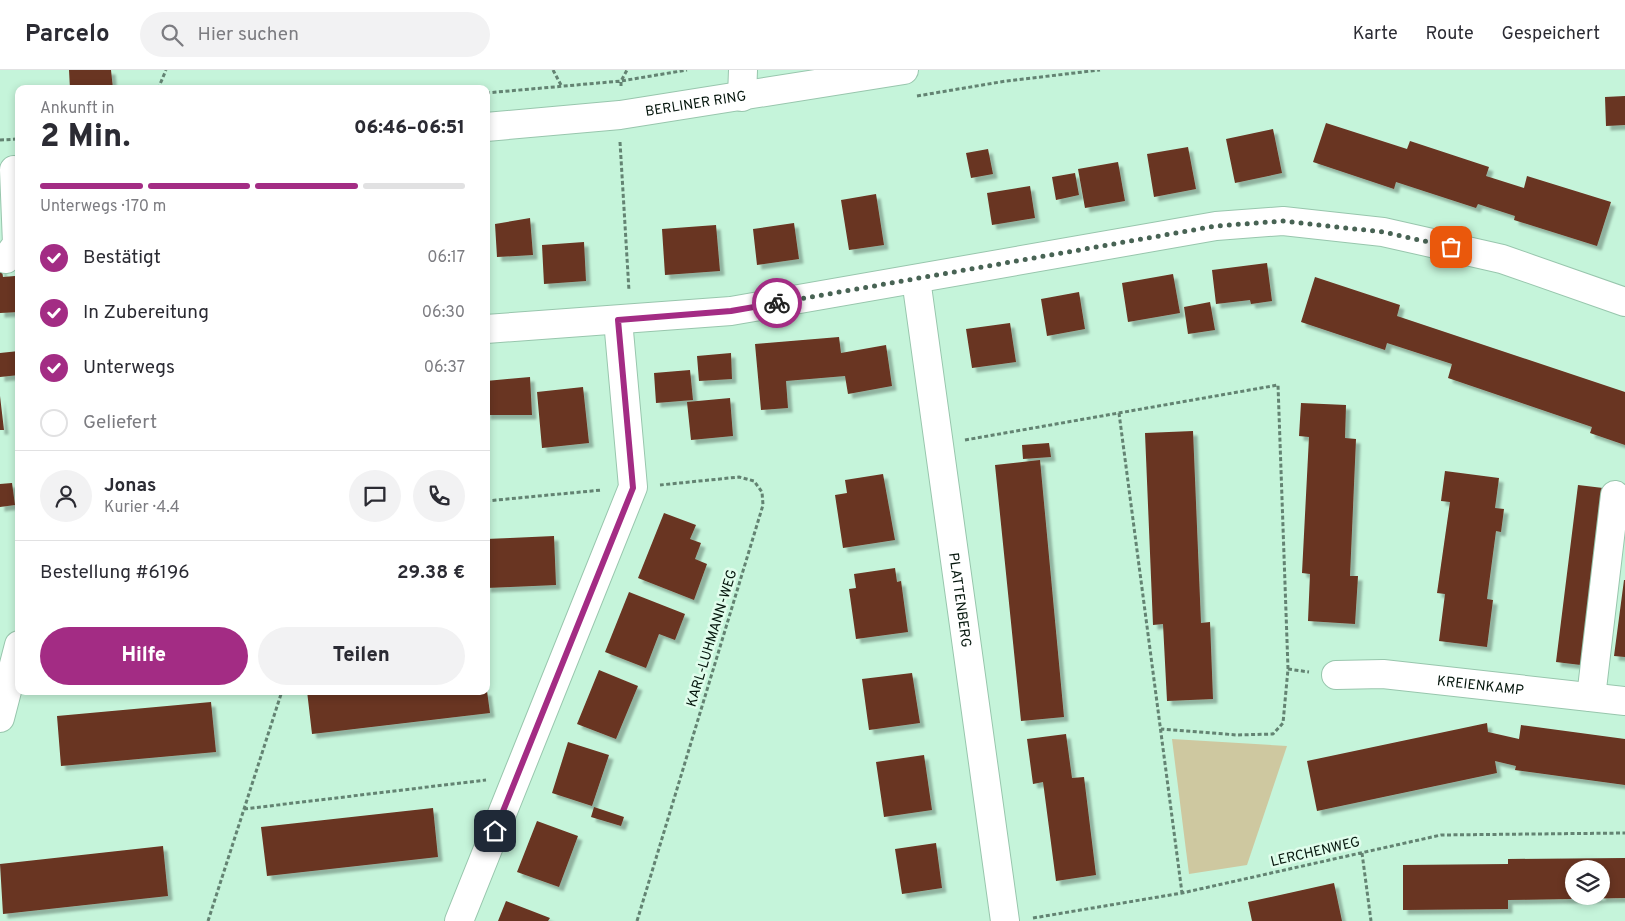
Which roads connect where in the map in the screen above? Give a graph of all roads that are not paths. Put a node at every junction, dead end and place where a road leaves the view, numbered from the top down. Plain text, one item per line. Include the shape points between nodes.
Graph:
1 (743, 70) edge
2 (904, 70) edge
3 (742, 97) junction
4 (490, 127) edge
5 (11, 170) edge
6 (12, 245) edge
7 (916, 279) junction
8 (1625, 302) edge
9 (618, 320) junction
10 (490, 329) edge
11 (1615, 495) dead end
12 (15, 660) edge
13 (1336, 675) dead end
14 (1591, 697) junction
15 (1625, 701) edge
16 (0, 718) edge
17 (1018, 919) edge
18 (459, 921) edge

1 - 3 street
2 - 3 street, BERLINER RING
3 - 4 street, BERLINER RING via 620,114
5 - 6 street
7 - 8 street via 1216,226 1283,221 1383,232 1502,258
7 - 9 street via 731,311
7 - 17 street, PLATTENBERG
9 - 10 street
9 - 18 street via 633,488
11 - 14 street
12 - 16 street
13 - 14 street, KREIENKAMP via 1383,674
14 - 15 street, KREIENKAMP

